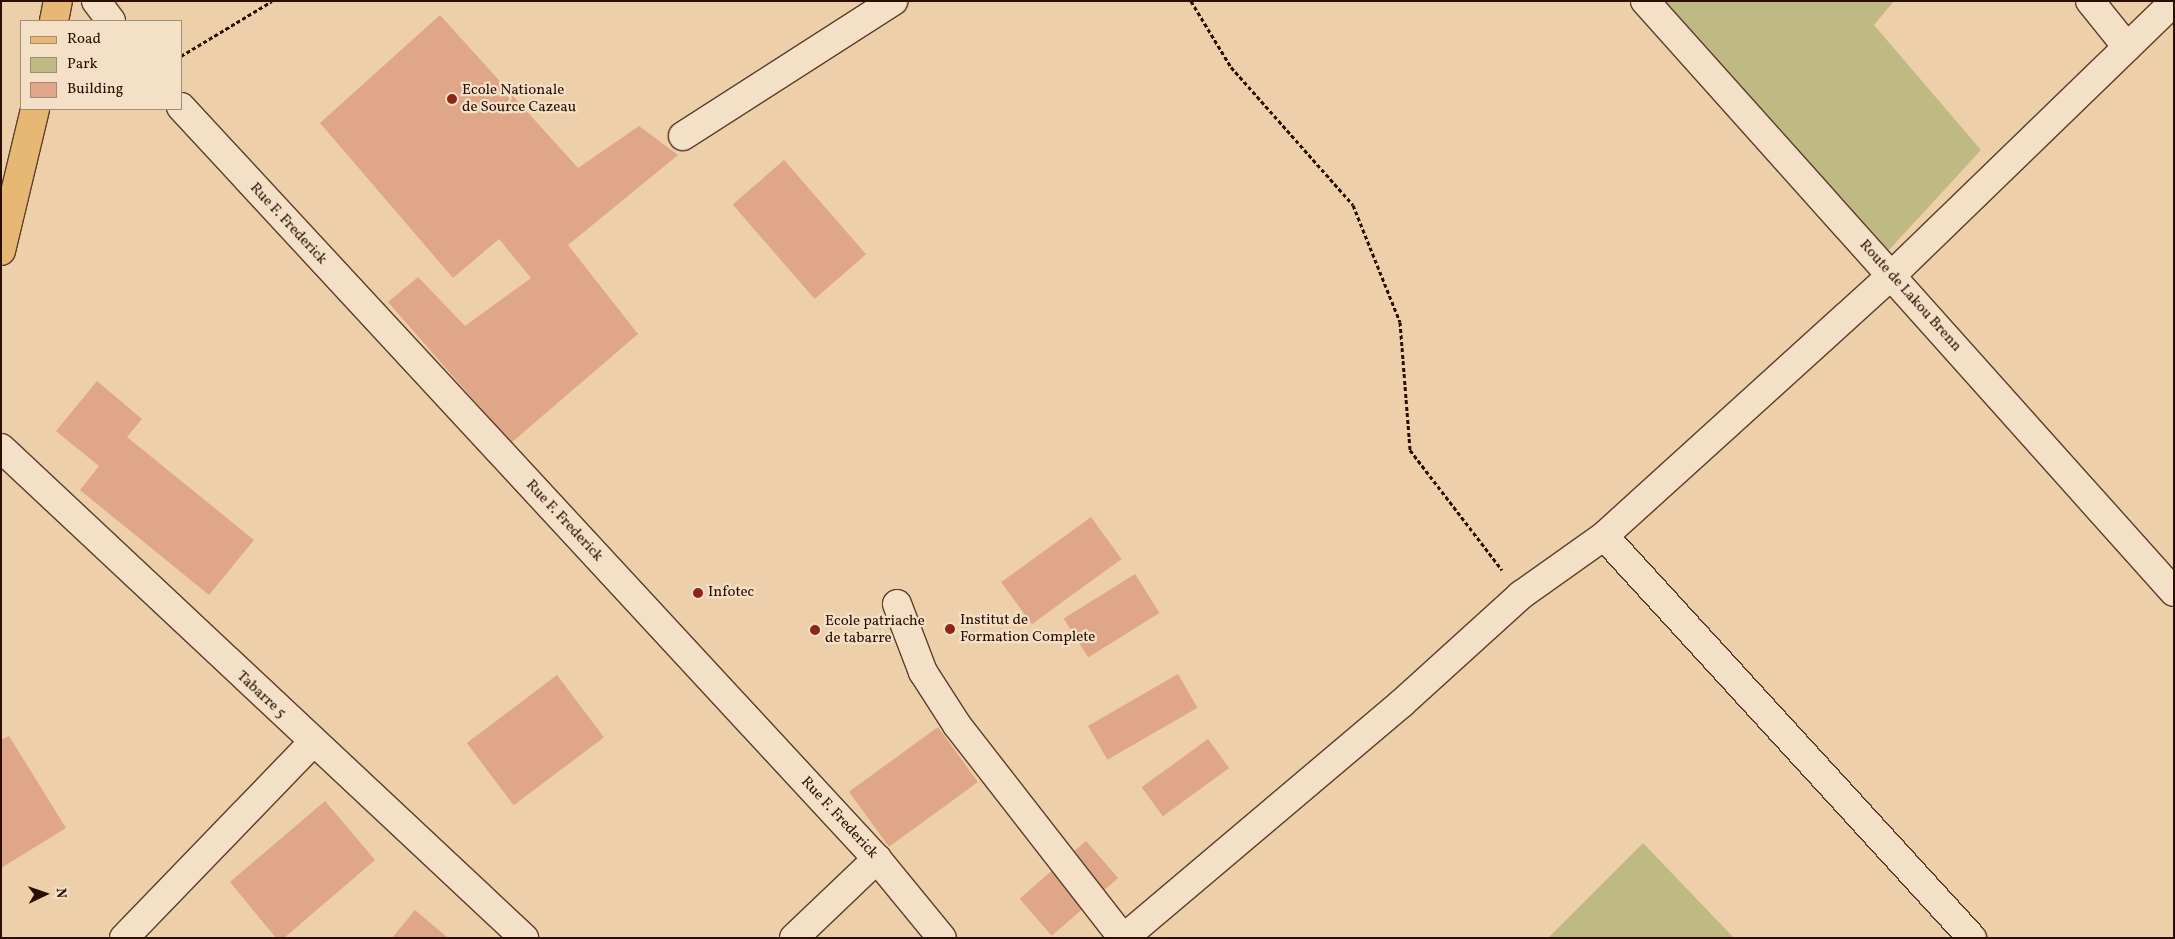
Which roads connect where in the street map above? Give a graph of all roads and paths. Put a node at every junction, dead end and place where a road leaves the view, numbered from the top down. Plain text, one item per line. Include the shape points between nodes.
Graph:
1 (58, 1) edge
2 (96, 1) edge
3 (272, 1) edge
4 (893, 1) edge
5 (1191, 1) edge
6 (1645, 1) edge
7 (2090, 1) edge
8 (2174, 2) edge
9 (54, 20) edge
10 (110, 20) edge
11 (2127, 46) junction
12 (182, 55) edge
13 (182, 108) edge
14 (35, 110) edge
15 (683, 136) dead end
16 (1, 251) edge
17 (1892, 275) junction
18 (1, 448) edge
19 (1604, 536) junction
20 (2174, 592) edge
21 (1521, 595) junction
22 (897, 604) dead end
23 (312, 743) junction
24 (877, 859) junction
25 (124, 938) edge
26 (524, 938) edge
27 (794, 938) edge
28 (942, 938) edge
29 (1123, 938) edge
30 (1972, 938) edge

1 - 9 main road
2 - 10 street
3 - 12 path
4 - 15 street
5 - 21 path via 1231,67 1353,205 1400,322 1410,450
6 - 17 street, Route de Lakou Brenn
7 - 11 street
8 - 11 street
11 - 17 street
13 - 24 street, Rue F. Frederick
14 - 16 main road
17 - 19 street
17 - 20 street, Route de Lakou Brenn
18 - 23 street, Tabarre 5
19 - 21 street
19 - 30 street
21 - 29 street via 1402,703
22 - 29 street via 922,672 957,726
23 - 25 street
23 - 26 street, Tabarre 5
24 - 27 street
24 - 28 street, Rue F. Frederick

